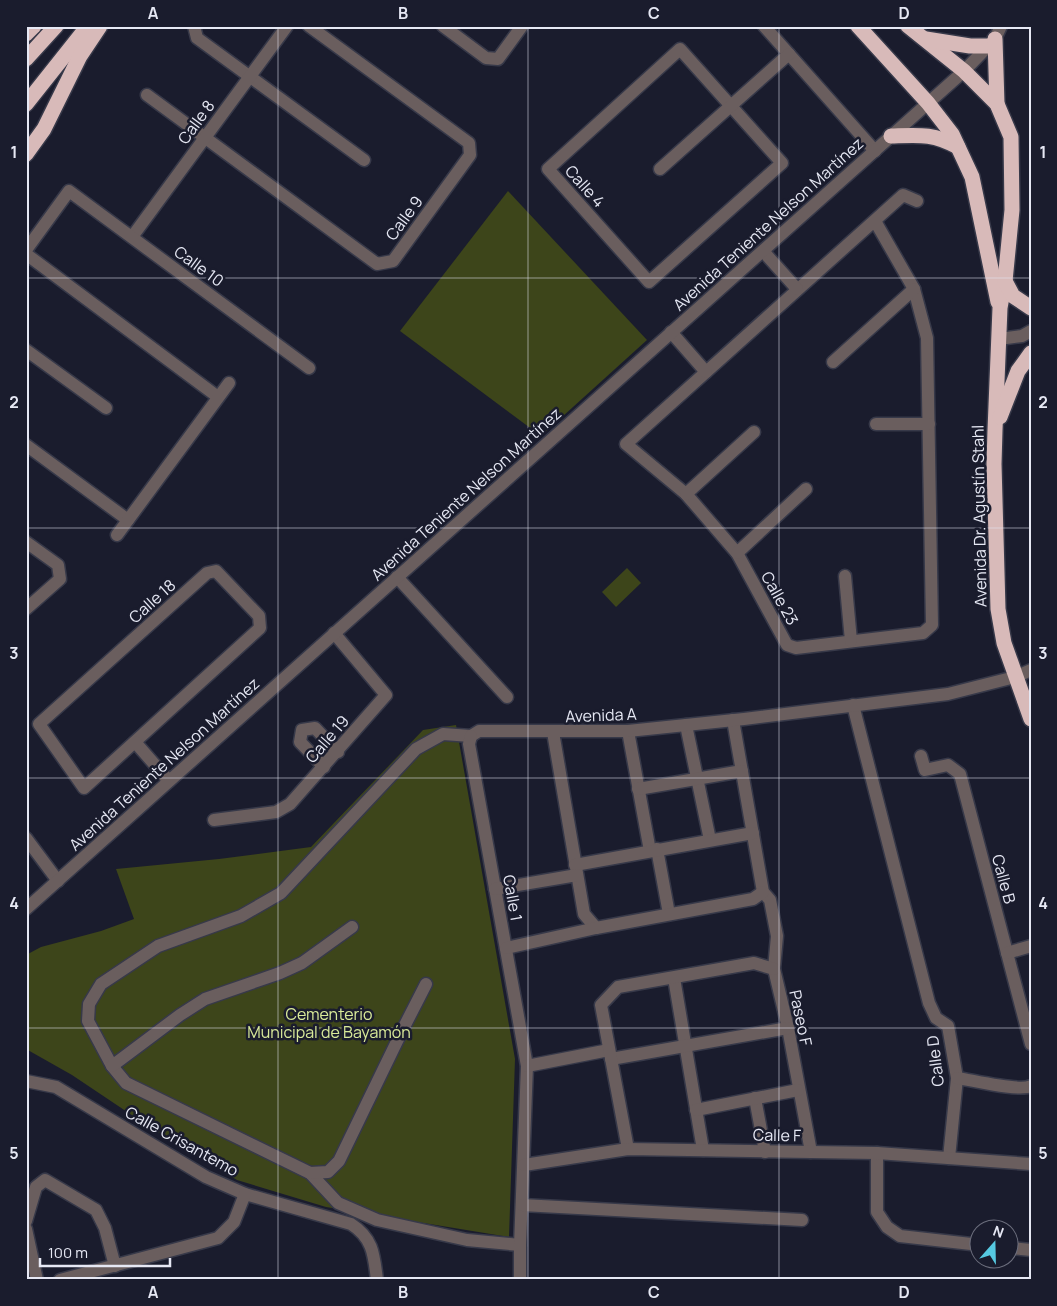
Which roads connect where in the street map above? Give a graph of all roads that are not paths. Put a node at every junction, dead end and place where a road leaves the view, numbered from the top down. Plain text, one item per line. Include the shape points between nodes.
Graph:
1 (34, 26) edge
2 (56, 26) edge
3 (88, 26) edge
4 (100, 26) edge
5 (287, 26) edge
6 (309, 26) edge
7 (443, 26) edge
8 (522, 26) edge
9 (764, 26) edge
10 (858, 26) edge
11 (908, 26) edge
12 (195, 32) edge
13 (26, 34) edge
14 (995, 37) edge
15 (923, 38) junction
16 (789, 54) junction
17 (26, 60) edge
18 (964, 71) junction
19 (250, 76) junction
20 (147, 95) dead end
21 (928, 103) junction
22 (26, 104) edge
23 (997, 104) junction
24 (731, 106) junction
25 (891, 136) junction
26 (205, 138) junction
27 (958, 147) junction
28 (875, 151) junction
29 (26, 154) edge
30 (364, 160) dead end
31 (660, 169) dead end
32 (917, 201) dead end
33 (979, 210) junction
34 (875, 221) junction
35 (132, 237) junction
36 (1009, 242) junction
37 (26, 250) edge
38 (763, 251) junction
39 (26, 254) edge
40 (1005, 281) junction
41 (914, 289) junction
42 (797, 290) junction
43 (1000, 308) junction
44 (1031, 308) edge
45 (1031, 331) edge
46 (671, 332) junction
47 (999, 339) junction
48 (26, 350) edge
49 (1031, 353) edge
50 (833, 362) dead end
51 (310, 368) dead end
52 (706, 372) junction
53 (229, 382) dead end
54 (218, 397) junction
55 (106, 408) dead end
56 (876, 424) dead end
57 (929, 424) junction
58 (994, 430) junction
59 (754, 432) dead end
60 (26, 445) edge
61 (806, 489) dead end
62 (686, 494) junction
63 (128, 520) junction
64 (117, 535) dead end
65 (26, 542) edge
66 (737, 553) junction
67 (845, 576) dead end
68 (397, 577) junction
69 (26, 609) edge
70 (334, 633) junction
71 (851, 641) junction
72 (1031, 670) edge
73 (1016, 677) junction
74 (507, 697) dead end
75 (853, 705) junction
76 (1031, 719) edge
77 (733, 720) junction
78 (686, 725) junction
79 (553, 732) junction
80 (628, 732) junction
81 (471, 736) junction
82 (135, 742) junction
83 (338, 752) junction
84 (921, 756) dead end
85 (324, 768) junction
86 (742, 771) junction
87 (696, 778) junction
88 (170, 781) junction
89 (638, 789) junction
90 (214, 820) dead end
91 (752, 832) junction
92 (26, 838) edge
93 (710, 840) junction
94 (654, 850) junction
95 (576, 870) junction
96 (58, 880) junction
97 (496, 890) junction
98 (764, 892) junction
99 (26, 909) edge
100 (669, 914) junction
101 (352, 926) dead end
102 (596, 928) junction
103 (1031, 946) edge
104 (506, 948) junction
105 (1007, 953) junction
106 (774, 969) junction
107 (674, 978) junction
108 (426, 984) dead end
109 (788, 1028) junction
110 (1031, 1044) edge
111 (686, 1046) junction
112 (610, 1055) junction
113 (112, 1066) junction
114 (527, 1066) junction
115 (957, 1078) junction
116 (26, 1081) edge
117 (1031, 1086) edge
118 (798, 1090) junction
119 (755, 1098) junction
120 (696, 1110) junction
121 (628, 1149) junction
122 (703, 1150) junction
123 (765, 1152) junction
124 (811, 1152) junction
125 (877, 1153) junction
126 (949, 1158) junction
127 (1031, 1164) edge
128 (524, 1165) junction
129 (310, 1173) junction
130 (245, 1194) junction
131 (522, 1206) junction
132 (802, 1220) dead end
133 (26, 1221) edge
134 (26, 1229) edge
135 (970, 1243) edge
136 (520, 1245) junction
137 (114, 1266) junction
138 (36, 1280) edge
139 (60, 1280) edge
140 (377, 1280) edge
141 (520, 1280) edge

1 - 13 highway
2 - 17 highway
3 - 22 highway
4 - 29 highway via 80,56 44,129
5 - 19 street, Calle 8
6 - 26 street, Calle 9 via 469,143 470,155 393,261 377,264
7 - 8 street via 486,58 498,59
9 - 16 street
10 - 21 highway, Avenida Dr. Agustín Stahl
11 - 15 highway, Avenida Dr. Agustín Stahl
12 - 19 street
14 - 15 highway via 970,46
14 - 18 street, Avenida Teniente Nelson Martínez
14 - 23 highway
15 - 18 highway, Avenida Dr. Agustín Stahl
16 - 24 street
16 - 28 street
18 - 21 street, Avenida Teniente Nelson Martínez
18 - 23 highway, Avenida Dr. Agustín Stahl
19 - 26 street, Calle 8
19 - 30 street
20 - 26 street, Calle 9
21 - 25 street, Avenida Teniente Nelson Martínez
21 - 27 highway, Avenida Dr. Agustín Stahl
23 - 36 highway, Avenida Dr. Agustín Stahl via 1011,136
24 - 24 street, Calle 4 via 782,163 649,282 548,169 680,49
24 - 31 street
25 - 27 highway via 921,135 943,139
25 - 28 street, Avenida Teniente Nelson Martínez
26 - 35 street, Calle 8
27 - 33 highway, Avenida Dr. Agustín Stahl via 972,177
28 - 38 street, Avenida Teniente Nelson Martínez
32 - 34 street, Calle 23 via 903,195
33 - 36 highway via 995,240
33 - 43 highway, Avenida Dr. Agustín Stahl
34 - 41 street, Calle 23
34 - 42 street, Calle 23
35 - 37 street, Calle 10 via 69,191
35 - 51 street, Calle 10
36 - 40 highway, Avenida Dr. Agustín Stahl
38 - 42 street
38 - 46 street, Avenida Teniente Nelson Martínez
39 - 54 street
40 - 43 highway, Avenida Dr. Agustín Stahl
40 - 44 highway via 1013,296
41 - 50 street
41 - 57 street, Calle 23 via 926,338
42 - 52 street, Calle 23
43 - 47 highway, Avenida Dr. Agustín Stahl
45 - 47 street via 1022,336
46 - 52 street
46 - 68 street, Avenida Teniente Nelson Martínez
47 - 58 highway, Avenida Dr. Agustín Stahl
48 - 55 street
49 - 58 highway via 1018,371
52 - 62 street, Calle 23 via 626,444
53 - 54 street
54 - 63 street
56 - 57 street
57 - 71 street, Calle 23 via 932,625 923,633
58 - 73 highway, Avenida Dr. Agustín Stahl via 998,609 1004,643
59 - 62 street
60 - 63 street
61 - 66 street
62 - 66 street, Calle 23
63 - 64 street
65 - 69 street via 58,565 60,579
66 - 71 street, Calle 23 via 787,645 796,648
67 - 71 street
68 - 70 street, Avenida Teniente Nelson Martínez
68 - 74 street
70 - 83 street, Calle 19 via 386,695
70 - 88 street, Avenida Teniente Nelson Martínez
72 - 73 street
73 - 75 street via 948,694
73 - 76 highway, Avenida Dr. Agustín Stahl
75 - 77 street, Avenida A
75 - 115 street, Calle D via 929,1003 936,1018 948,1026
77 - 78 street, Avenida A
77 - 86 street
78 - 80 street, Avenida A
78 - 87 street
79 - 80 street, Avenida A
79 - 81 street, Avenida A via 479,731
79 - 95 street
80 - 89 street
81 - 97 street, Calle 1 via 468,744
81 - 113 street, Avenida A via 443,734 416,749 281,893 241,916 158,946 101,984 89,1004 88,1021
82 - 82 street, Calle 18 via 260,628 259,616 216,571 207,573 39,724 84,788
82 - 88 street
83 - 85 street, Calle 19
83 - 85 street via 315,728 302,730 300,742
84 - 105 street, Calle B via 925,770 948,765 960,774
85 - 90 street, Calle 19 via 290,804 276,812
86 - 87 street
86 - 91 street
87 - 89 street
87 - 93 street
88 - 96 street, Avenida Teniente Nelson Martínez
89 - 94 street
91 - 93 street
91 - 98 street
92 - 96 street
93 - 94 street
94 - 95 street
94 - 100 street
95 - 97 street
95 - 102 street via 584,914
96 - 99 street, Avenida Teniente Nelson Martínez
97 - 104 street, Calle 1
98 - 100 street via 754,899
98 - 106 street, Paseo F via 770,900 777,936
100 - 102 street
101 - 113 street via 302,963 205,999
102 - 104 street
103 - 105 street
104 - 114 street, Calle 1
105 - 110 street, Calle B
106 - 107 street via 754,963
106 - 109 street, Paseo F
107 - 111 street
107 - 112 street via 618,988 601,1005
108 - 129 street via 339,1161 328,1172
109 - 111 street
109 - 118 street, Paseo F
111 - 112 street
111 - 120 street
112 - 114 street
112 - 121 street
113 - 129 street, Avenida A via 126,1083
114 - 128 street, Calle 1
115 - 117 street via 1007,1086
115 - 126 street, Calle D
116 - 130 street, Calle Crisantemo via 56,1087 206,1177
118 - 119 street
118 - 124 street, Paseo F
119 - 120 street
119 - 123 street
120 - 122 street
121 - 122 street, Calle F
121 - 128 street, Calle F
122 - 123 street, Calle F
123 - 124 street, Calle F
124 - 125 street, Calle F
125 - 126 street, Calle F
125 - 135 street via 877,1212 887,1227 900,1236
126 - 127 street, Calle F
128 - 131 street, Calle 1
129 - 136 street via 338,1203 377,1220 467,1240
130 - 137 street via 234,1222 218,1238
130 - 140 street, Calle Crisantemo via 351,1224 362,1231 374,1252
131 - 132 street
131 - 136 street, Calle 1
133 - 137 street via 36,1187 45,1180 96,1210 105,1228
134 - 138 street
136 - 141 street, Calle 1
137 - 139 street

